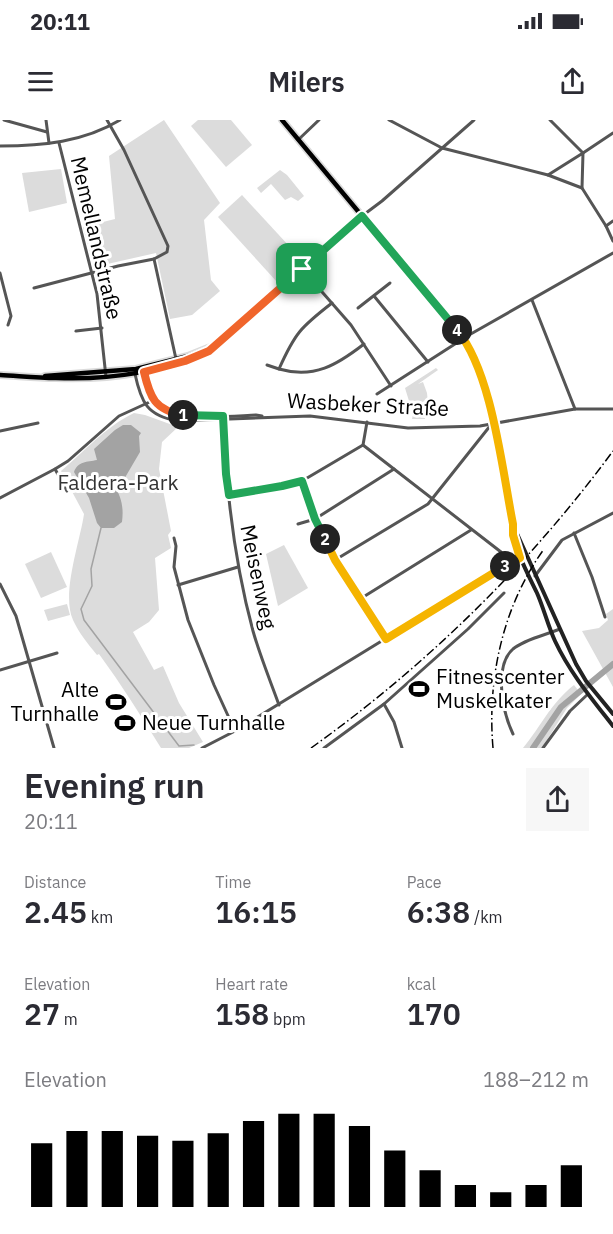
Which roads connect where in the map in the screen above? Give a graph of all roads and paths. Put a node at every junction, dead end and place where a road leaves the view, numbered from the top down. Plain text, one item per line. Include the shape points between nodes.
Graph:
1 (4, 120) edge
2 (46, 120) edge
3 (107, 120) edge
4 (120, 120) edge
5 (282, 120) edge
6 (319, 120) edge
7 (389, 120) edge
8 (474, 120) edge
9 (550, 120) edge
10 (111, 125) junction
11 (47, 132) junction
12 (613, 133) edge
13 (298, 140) junction
14 (49, 143) junction
15 (58, 143) junction
16 (0, 146) edge
17 (442, 148) junction
18 (583, 153) junction
19 (548, 175) junction
20 (582, 188) junction
21 (362, 216) junction
22 (613, 221) edge
23 (606, 226) junction
24 (613, 241) edge
25 (613, 253) edge
26 (154, 259) junction
27 (302, 269) junction
28 (0, 273) edge
29 (92, 273) junction
30 (390, 284) dead end
31 (34, 288) dead end
32 (374, 296) junction
33 (532, 300) junction
34 (332, 303) junction
35 (358, 308) dead end
36 (8, 325) dead end
37 (102, 328) junction
38 (76, 331) dead end
39 (463, 338) junction
40 (364, 344) junction
41 (215, 345) junction
42 (176, 359) junction
43 (428, 362) junction
44 (267, 364) dead end
45 (279, 369) junction
46 (139, 371) junction
47 (106, 374) junction
48 (0, 375) edge
49 (391, 386) junction
50 (377, 394) dead end
51 (154, 400) junction
52 (145, 405) junction
53 (575, 409) junction
54 (613, 409) edge
55 (223, 418) junction
56 (367, 422) junction
57 (38, 423) dead end
58 (494, 425) junction
59 (0, 431) edge
60 (363, 445) junction
61 (394, 469) junction
62 (55, 470) junction
63 (302, 481) junction
64 (67, 491) dead end
65 (229, 495) junction
66 (0, 498) edge
67 (432, 499) junction
68 (613, 513) edge
69 (315, 519) junction
70 (298, 524) dead end
71 (513, 524) junction
72 (472, 530) junction
73 (574, 532) junction
74 (174, 538) dead end
75 (501, 552) dead end
76 (526, 556) junction
77 (520, 558) junction
78 (335, 560) junction
79 (238, 567) junction
80 (535, 576) junction
81 (0, 584) edge
82 (178, 585) junction
83 (504, 593) dead end
84 (360, 599) junction
85 (605, 617) dead end
86 (557, 623) junction
87 (548, 624) junction
88 (560, 629) junction
89 (551, 633) junction
90 (386, 639) junction
91 (57, 653) dead end
92 (30, 661) junction
93 (0, 670) edge
94 (587, 692) junction
95 (384, 704) junction
96 (279, 705) junction
97 (613, 714) edge
98 (613, 726) edge
99 (235, 731) junction
100 (513, 734) dead end
101 (54, 748) edge
102 (202, 748) edge
103 (324, 748) edge
104 (402, 748) edge
105 (543, 748) edge

1 - 11 street
2 - 11 street
3 - 10 street
4 - 10 street
5 - 13 main road
6 - 13 street
7 - 17 street
8 - 17 street
9 - 18 street
10 - 15 street
10 - 26 street via 168,246 166,252
11 - 14 street
12 - 18 street
13 - 21 main road
14 - 15 street
14 - 16 street
15 - 29 street, Memellandstraße
17 - 19 street
17 - 21 street
18 - 19 street
18 - 20 street
19 - 20 street
20 - 23 street
21 - 27 main road
21 - 39 main road
22 - 23 street
23 - 24 street
25 - 33 street
26 - 29 street
26 - 42 street
27 - 34 street
27 - 41 main road
28 - 36 street via 11,316
29 - 31 street
29 - 37 street, Memellandstraße
30 - 32 street
32 - 35 street
32 - 43 street
33 - 39 street
33 - 53 street
34 - 40 street
34 - 45 street via 300,329
37 - 38 street
37 - 47 street, Memellandstraße
39 - 43 street
39 - 58 main road via 479,368
40 - 45 street via 331,367 305,372
40 - 49 street
41 - 42 main road
41 - 46 main road via 201,355
42 - 46 main road
43 - 49 street
44 - 45 street
46 - 47 main road
46 - 51 street
46 - 52 street
47 - 48 main road via 53,378
49 - 50 street
51 - 52 street
51 - 55 street, Wasbeker Straße via 174,413
52 - 55 street, Wasbeker Straße via 169,419
52 - 62 street via 119,416
53 - 54 street, Wasbeker Straße
53 - 58 street, Wasbeker Straße
55 - 56 street, Wasbeker Straße via 256,415
55 - 65 street, Meisenweg
56 - 58 street, Wasbeker Straße via 408,428
56 - 60 street
57 - 59 street
58 - 67 street
58 - 71 main road
60 - 61 street
60 - 63 street
61 - 67 street
61 - 69 street
62 - 64 street
62 - 66 street
63 - 65 street
63 - 69 street
65 - 79 street, Meisenweg
67 - 72 street
67 - 78 street
68 - 73 street
69 - 70 street
69 - 78 street
71 - 76 main road
71 - 77 main road
72 - 75 street
72 - 84 street
73 - 80 street via 556,546
73 - 85 street
74 - 82 street
76 - 77 street
76 - 80 main road
77 - 87 main road
77 - 90 street
78 - 84 street
79 - 82 street
79 - 96 street, Meisenweg via 253,632
80 - 86 main road
81 - 92 street via 16,616
82 - 99 street
83 - 95 street
84 - 90 street
86 - 87 street
86 - 88 main road
87 - 89 main road
88 - 89 street
88 - 97 main road via 586,681
89 - 94 main road
89 - 100 street via 517,646 506,658 502,699
90 - 96 street
91 - 92 street
92 - 93 street
92 - 101 street
94 - 98 main road
94 - 105 street
95 - 103 street
95 - 104 street
96 - 99 street
99 - 102 street

